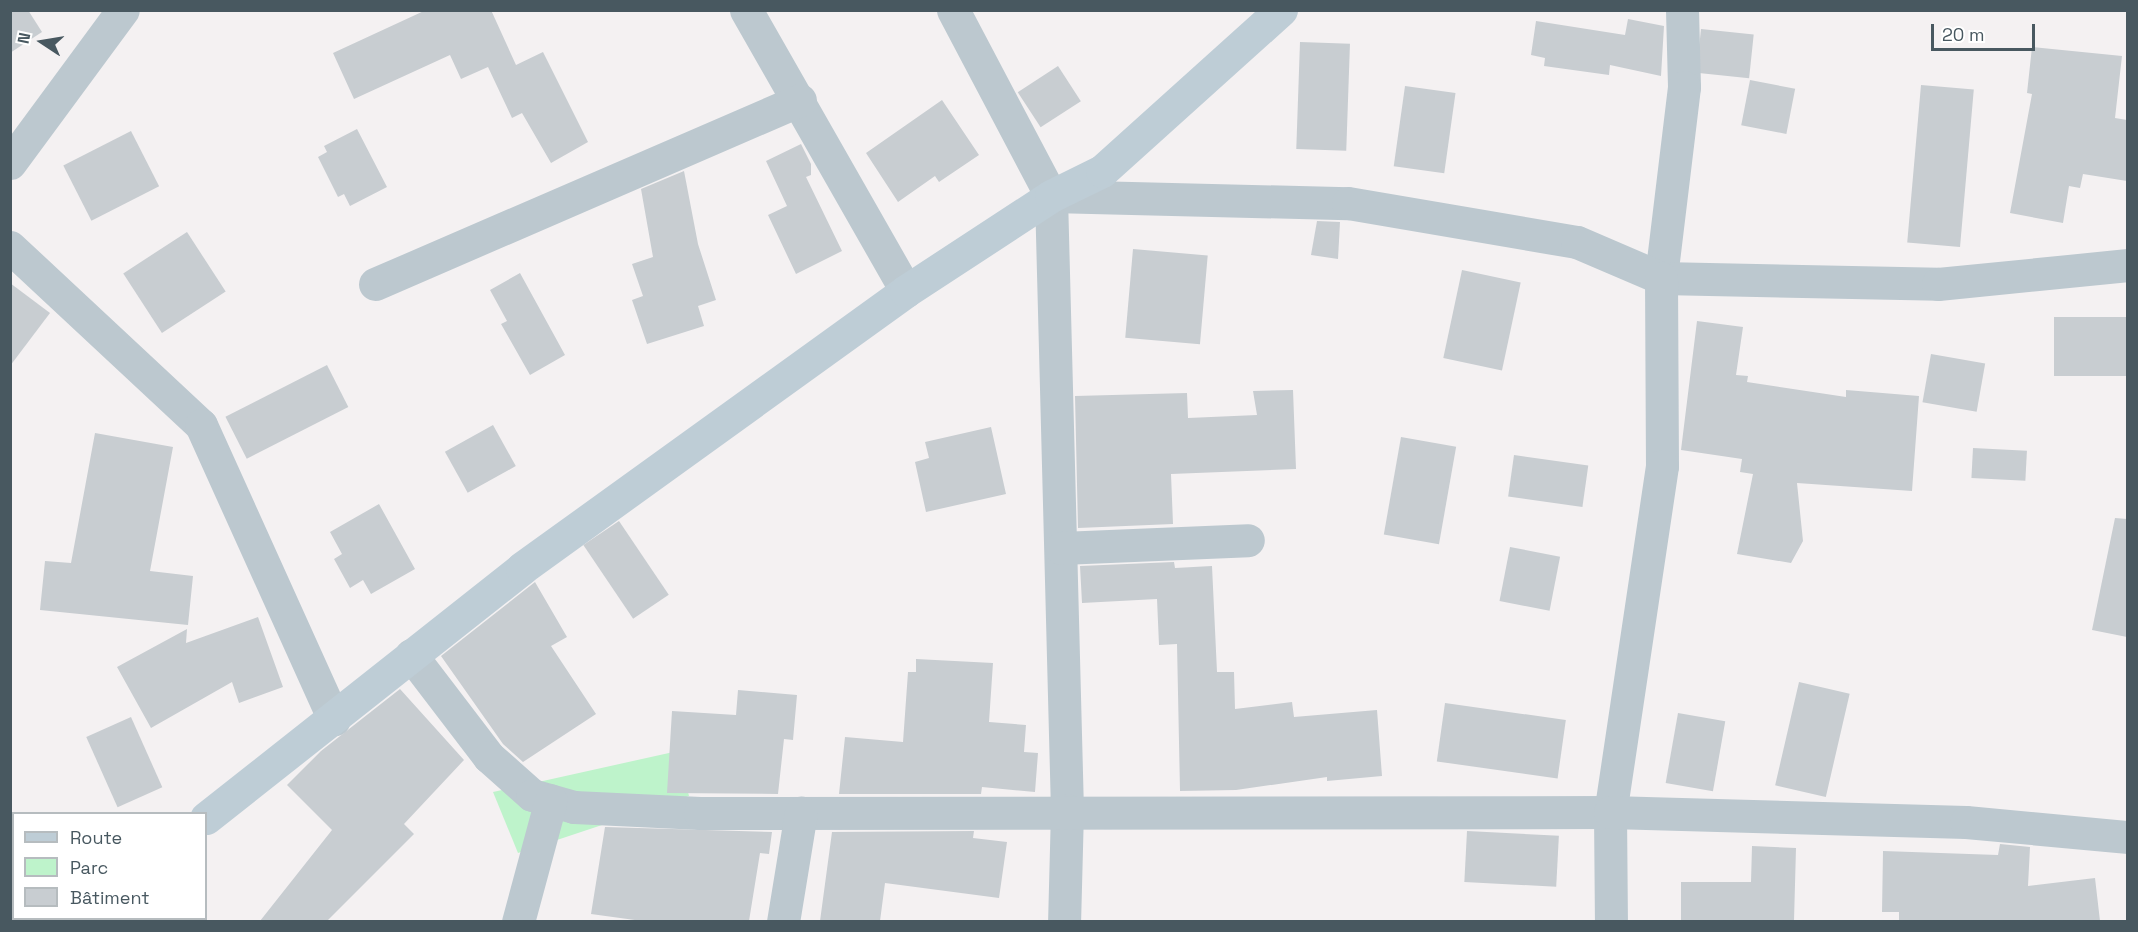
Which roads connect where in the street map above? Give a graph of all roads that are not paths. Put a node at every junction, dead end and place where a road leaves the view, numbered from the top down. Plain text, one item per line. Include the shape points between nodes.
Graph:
1 (123, 10) edge
2 (746, 10) edge
3 (953, 10) edge
4 (1281, 10) edge
5 (1682, 10) edge
6 (800, 100) junction
7 (10, 163) edge
8 (1051, 195) junction
9 (10, 247) edge
10 (2127, 265) edge
11 (1661, 278) junction
12 (375, 284) dead end
13 (906, 291) junction
14 (1248, 540) dead end
15 (1061, 548) junction
16 (411, 655) junction
17 (334, 719) junction
18 (551, 800) junction
19 (1067, 810) junction
20 (801, 812) junction
21 (1610, 812) junction
22 (207, 817) edge
23 (2127, 837) edge
24 (518, 921) edge
25 (783, 921) edge
26 (1064, 921) edge
27 (1611, 921) edge

1 - 7 street
2 - 6 street
3 - 8 street
4 - 8 street via 1102,171
5 - 11 street via 1684,87
6 - 12 street
6 - 13 street
8 - 11 street via 1348,203 1577,242
8 - 13 street
8 - 15 street
9 - 17 street via 201,425
10 - 11 street via 1938,284
11 - 21 street via 1662,466
13 - 16 street via 522,568
14 - 15 street
15 - 19 street
16 - 17 street
16 - 18 street via 489,757 532,795
17 - 22 street
18 - 20 street via 574,807 677,812
18 - 24 street
19 - 20 street
19 - 21 street
19 - 26 street
20 - 25 street
21 - 23 street via 1966,822
21 - 27 street

